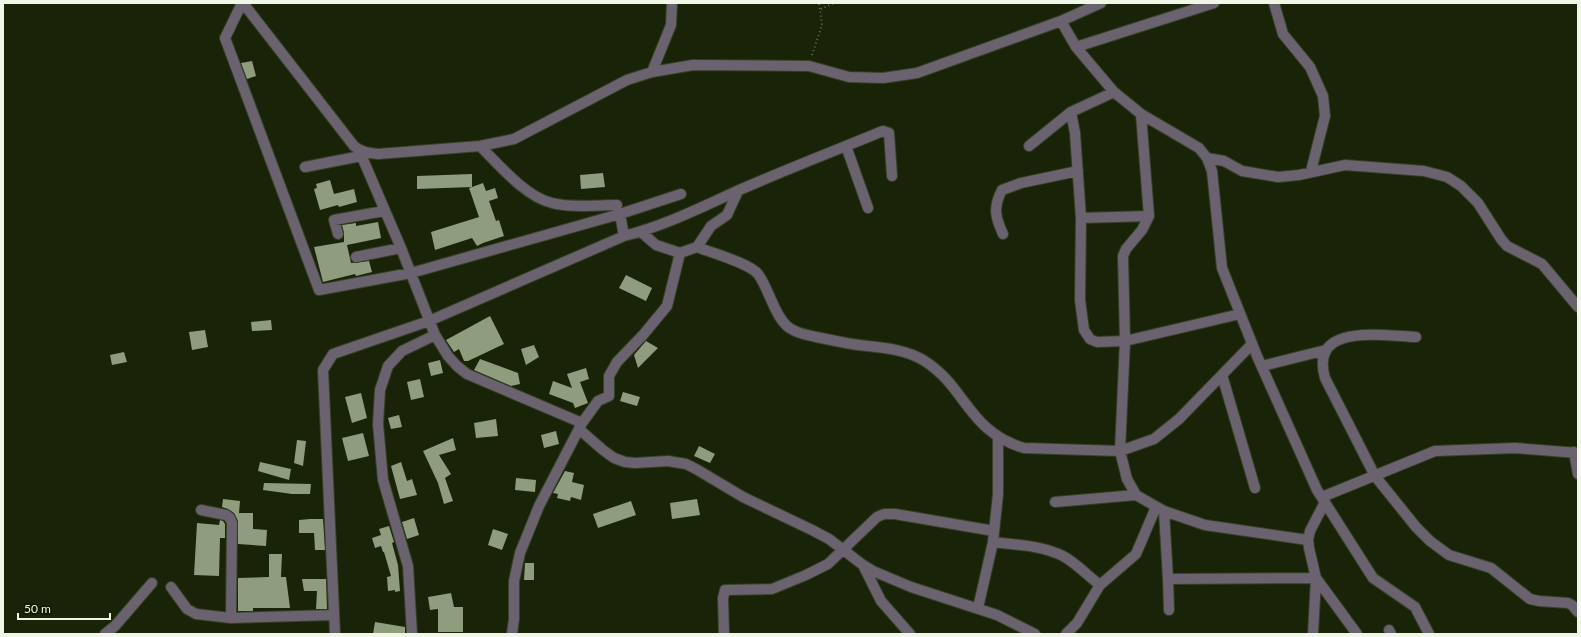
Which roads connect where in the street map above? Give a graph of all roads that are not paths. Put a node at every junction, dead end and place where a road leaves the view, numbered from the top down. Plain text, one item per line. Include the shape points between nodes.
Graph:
1 (243, 3) edge
2 (672, 3) edge
3 (1101, 3) edge
4 (1214, 3) edge
5 (1274, 3) edge
6 (1060, 21) junction
7 (1076, 47) junction
8 (652, 72) junction
9 (1114, 92) junction
10 (1071, 112) junction
11 (1141, 114) junction
12 (480, 146) junction
13 (846, 146) junction
14 (1029, 146) dead end
15 (360, 153) junction
16 (1207, 158) junction
17 (305, 167) dead end
18 (1078, 171) junction
19 (1311, 171) junction
20 (892, 176) dead end
21 (738, 191) junction
22 (680, 194) dead end
23 (868, 208) dead end
24 (619, 210) junction
25 (384, 211) junction
26 (1150, 216) junction
27 (1081, 218) junction
28 (641, 232) junction
29 (338, 234) dead end
30 (1004, 234) dead end
31 (624, 236) junction
32 (697, 247) junction
33 (401, 248) junction
34 (680, 253) junction
35 (356, 257) dead end
36 (411, 274) junction
37 (1578, 307) edge
38 (1240, 314) junction
39 (429, 321) junction
40 (435, 335) junction
41 (1416, 337) dead end
42 (1125, 341) junction
43 (1252, 344) junction
44 (1326, 350) junction
45 (1262, 366) junction
46 (1222, 375) junction
47 (581, 426) junction
48 (998, 438) junction
49 (1120, 451) junction
50 (1576, 453) edge
51 (1578, 474) edge
52 (1375, 476) junction
53 (1255, 488) dead end
54 (1136, 495) junction
55 (1323, 499) junction
56 (1055, 502) dead end
57 (1160, 509) junction
58 (201, 510) dead end
59 (994, 531) junction
60 (1308, 540) junction
61 (993, 542) junction
62 (843, 549) junction
63 (863, 565) junction
64 (1316, 578) junction
65 (1168, 579) junction
66 (152, 583) dead end
67 (1100, 585) junction
68 (171, 587) dead end
69 (978, 608) junction
70 (1169, 610) dead end
71 (1578, 612) edge
72 (334, 615) junction
73 (231, 618) junction
74 (105, 634) edge
75 (335, 634) edge
76 (412, 634) edge
77 (512, 634) edge
78 (724, 634) edge
79 (910, 634) edge
80 (1035, 634) edge
81 (1066, 634) edge
82 (1313, 634) edge
83 (1358, 634) edge
84 (1429, 634) edge

1 - 15 street
1 - 36 street via 225,38 319,290
2 - 8 street via 671,25
3 - 6 street
4 - 7 street
5 - 19 street via 1283,34 1310,67 1323,96 1325,116
6 - 7 street
6 - 8 street via 917,73 883,78 849,77 809,66 693,65
7 - 9 street
8 - 12 street via 627,80 514,138
9 - 10 street
9 - 11 street
10 - 14 street
10 - 18 street
11 - 16 street via 1199,148
11 - 26 street
12 - 15 street via 378,154
12 - 24 street via 535,197 561,204
13 - 20 street via 883,131 888,133
13 - 21 street
13 - 23 street
15 - 17 street
15 - 25 street
16 - 19 street via 1224,161 1242,171 1278,177
16 - 38 street via 1212,171 1220,260
18 - 27 street
18 - 30 street via 1021,183 1002,190 996,202 997,220
19 - 37 street via 1345,164 1424,171 1447,177 1461,186 1478,203 1507,246 1542,264
21 - 28 street
21 - 32 street via 727,215 711,226
22 - 24 street
24 - 31 street
24 - 36 street
25 - 29 street via 334,220
25 - 33 street
26 - 27 street
26 - 42 street via 1126,248 1124,256
27 - 42 street via 1080,300 1084,330 1097,342
28 - 31 street
28 - 34 street via 656,245
31 - 39 street
32 - 34 street
32 - 48 street via 749,267 758,274 779,315 791,330 846,343 886,348 922,360 940,373 973,416
33 - 35 street
33 - 36 street
34 - 47 street via 667,306 617,362 609,376 608,396 598,401
36 - 39 street
38 - 42 street
38 - 43 street
39 - 40 street
39 - 72 street via 333,354 323,370
40 - 47 street via 448,356 467,374
40 - 76 street via 402,351 388,366 380,390 378,424 383,480 408,566
41 - 44 street via 1354,335 1343,338
42 - 49 street
43 - 45 street
43 - 46 street
44 - 45 street
44 - 52 street via 1322,359 1325,378
45 - 55 street
46 - 49 street via 1179,419 1154,439
46 - 53 street
47 - 62 street via 614,458 635,463 668,461 686,464
47 - 77 street via 539,506 520,553 514,581
48 - 49 street via 1024,448
48 - 59 street via 998,494
49 - 54 street via 1127,480
50 - 51 street
50 - 52 street via 1516,448 1443,450
52 - 55 street
52 - 71 street via 1423,535 1443,551 1456,558 1491,568 1530,599 1568,603
54 - 56 street
54 - 57 street
55 - 60 street
55 - 84 street via 1373,578 1415,607
57 - 60 street via 1205,525
57 - 65 street
57 - 67 street via 1136,554
58 - 73 street via 226,516 232,524
59 - 61 street
59 - 62 street via 884,514 877,517
60 - 64 street
61 - 67 street via 1032,546 1055,553 1070,561
61 - 69 street
62 - 63 street
62 - 78 street via 828,564 772,589 725,590
63 - 69 street via 911,587
63 - 79 street via 881,601
64 - 65 street
64 - 82 street
64 - 83 street
65 - 70 street
66 - 74 street
67 - 81 street via 1077,623
68 - 73 street via 188,609 196,614
69 - 80 street
72 - 73 street
72 - 75 street

